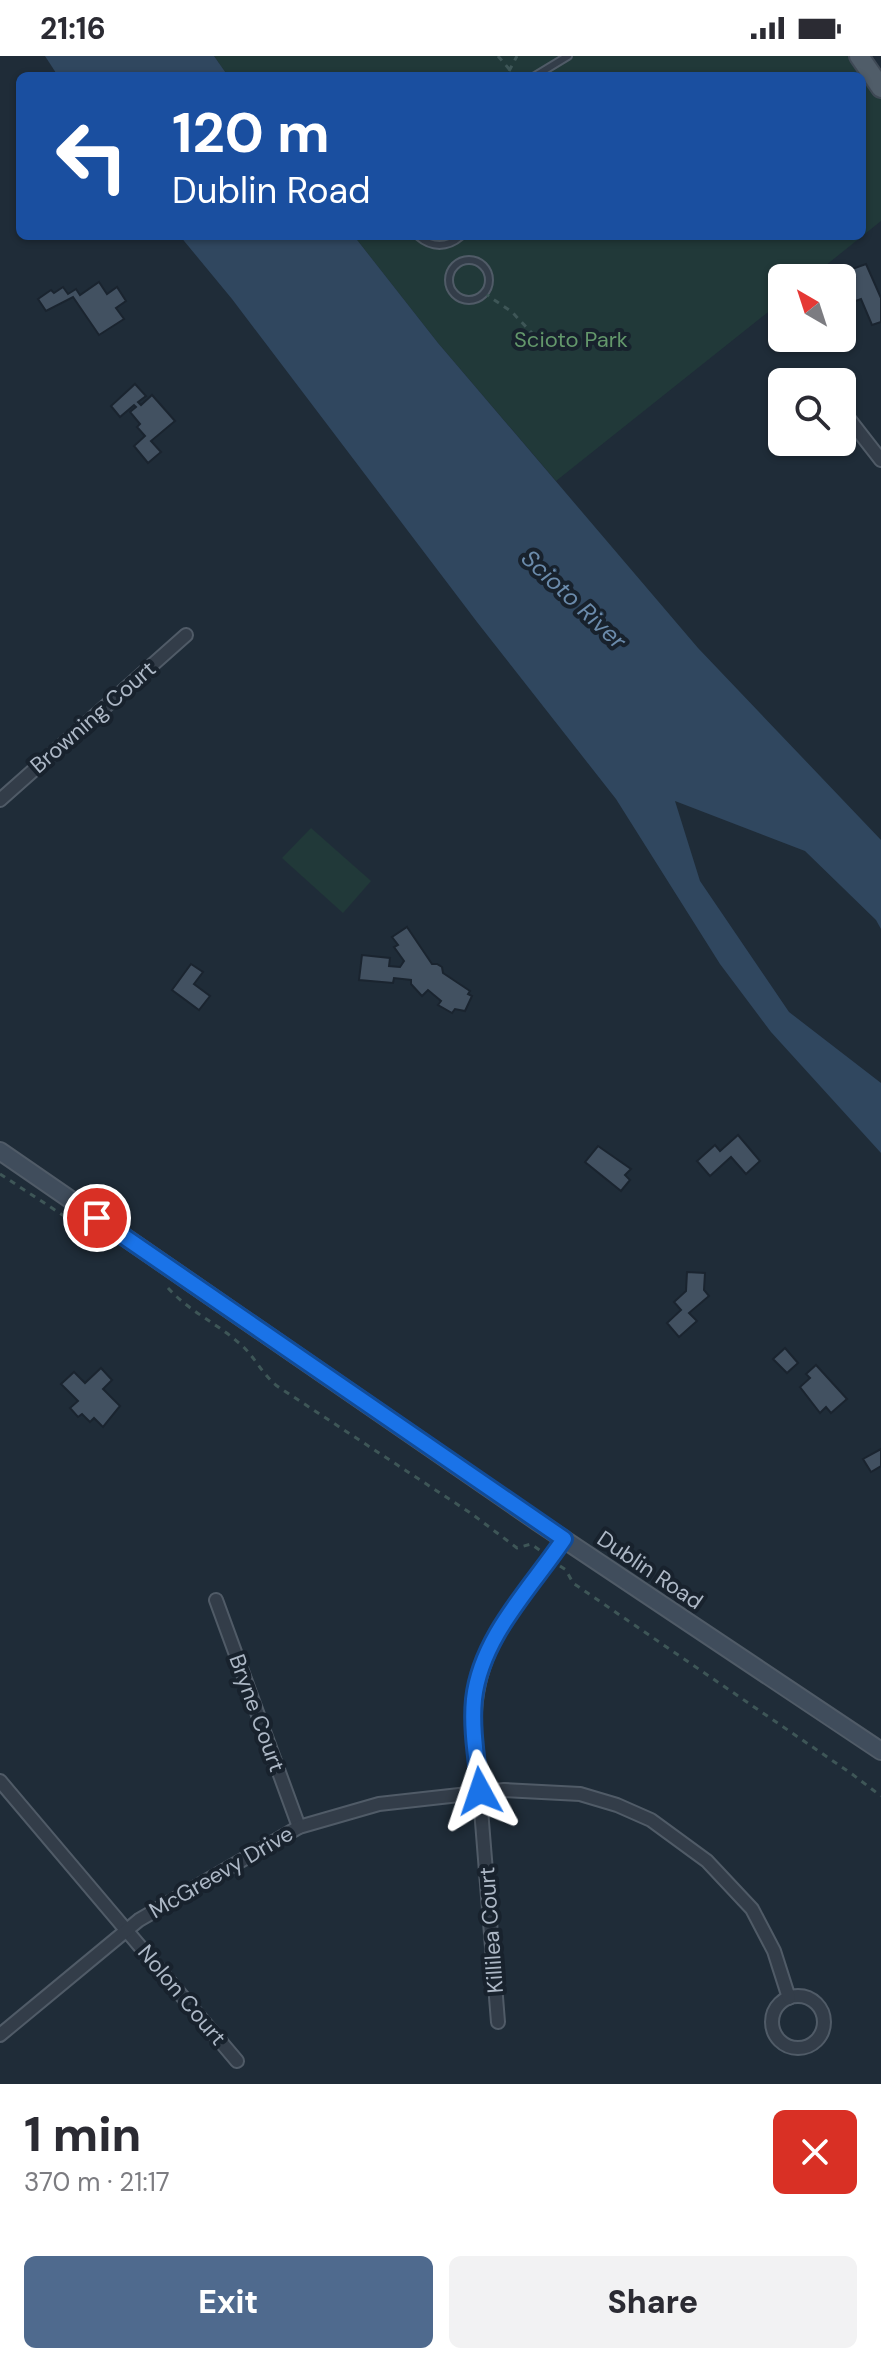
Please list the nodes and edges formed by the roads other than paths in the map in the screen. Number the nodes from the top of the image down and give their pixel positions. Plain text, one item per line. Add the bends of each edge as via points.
1 (568, 56) edge
2 (859, 56) edge
3 (542, 72) edge
4 (881, 88) edge
5 (425, 240) edge
6 (456, 240) edge
7 (451, 244) junction
8 (460, 262) junction
9 (856, 428) edge
10 (881, 460) edge
11 (186, 635) dead end
12 (0, 800) edge
13 (0, 1151) edge
14 (564, 1539) junction
15 (216, 1600) dead end
16 (881, 1751) edge
17 (0, 1781) edge
18 (480, 1791) junction
19 (299, 1827) junction
20 (126, 1929) junction
21 (789, 1998) junction
22 (498, 2022) dead end
23 (0, 2035) edge
24 (237, 2061) dead end

1 - 3 lane
2 - 4 main road
5 - 7 lane via 435,246
6 - 7 lane
7 - 8 lane
8 - 8 lane via 474,260 485,268 489,280 484,293 473,300 451,289 449,276
9 - 10 street
11 - 12 street, Browning Court
13 - 14 main road, Dublin Road
14 - 16 main road, Dublin Road
14 - 18 street, Killilea Court via 505,1622 480,1672 474,1717
15 - 19 street, Bryne Court
17 - 20 street, Nolon Court
18 - 19 street, McGreevy Drive via 379,1804
18 - 21 street, McGreevy Drive via 580,1794 651,1820 707,1861 752,1909 774,1951
18 - 22 street, Killilea Court
19 - 20 street, McGreevy Drive
20 - 23 street, McGreevy Drive
20 - 24 street, Nolon Court
21 - 21 street via 776,2009 775,2034 788,2046 805,2047 823,2030 823,2014 813,2000

